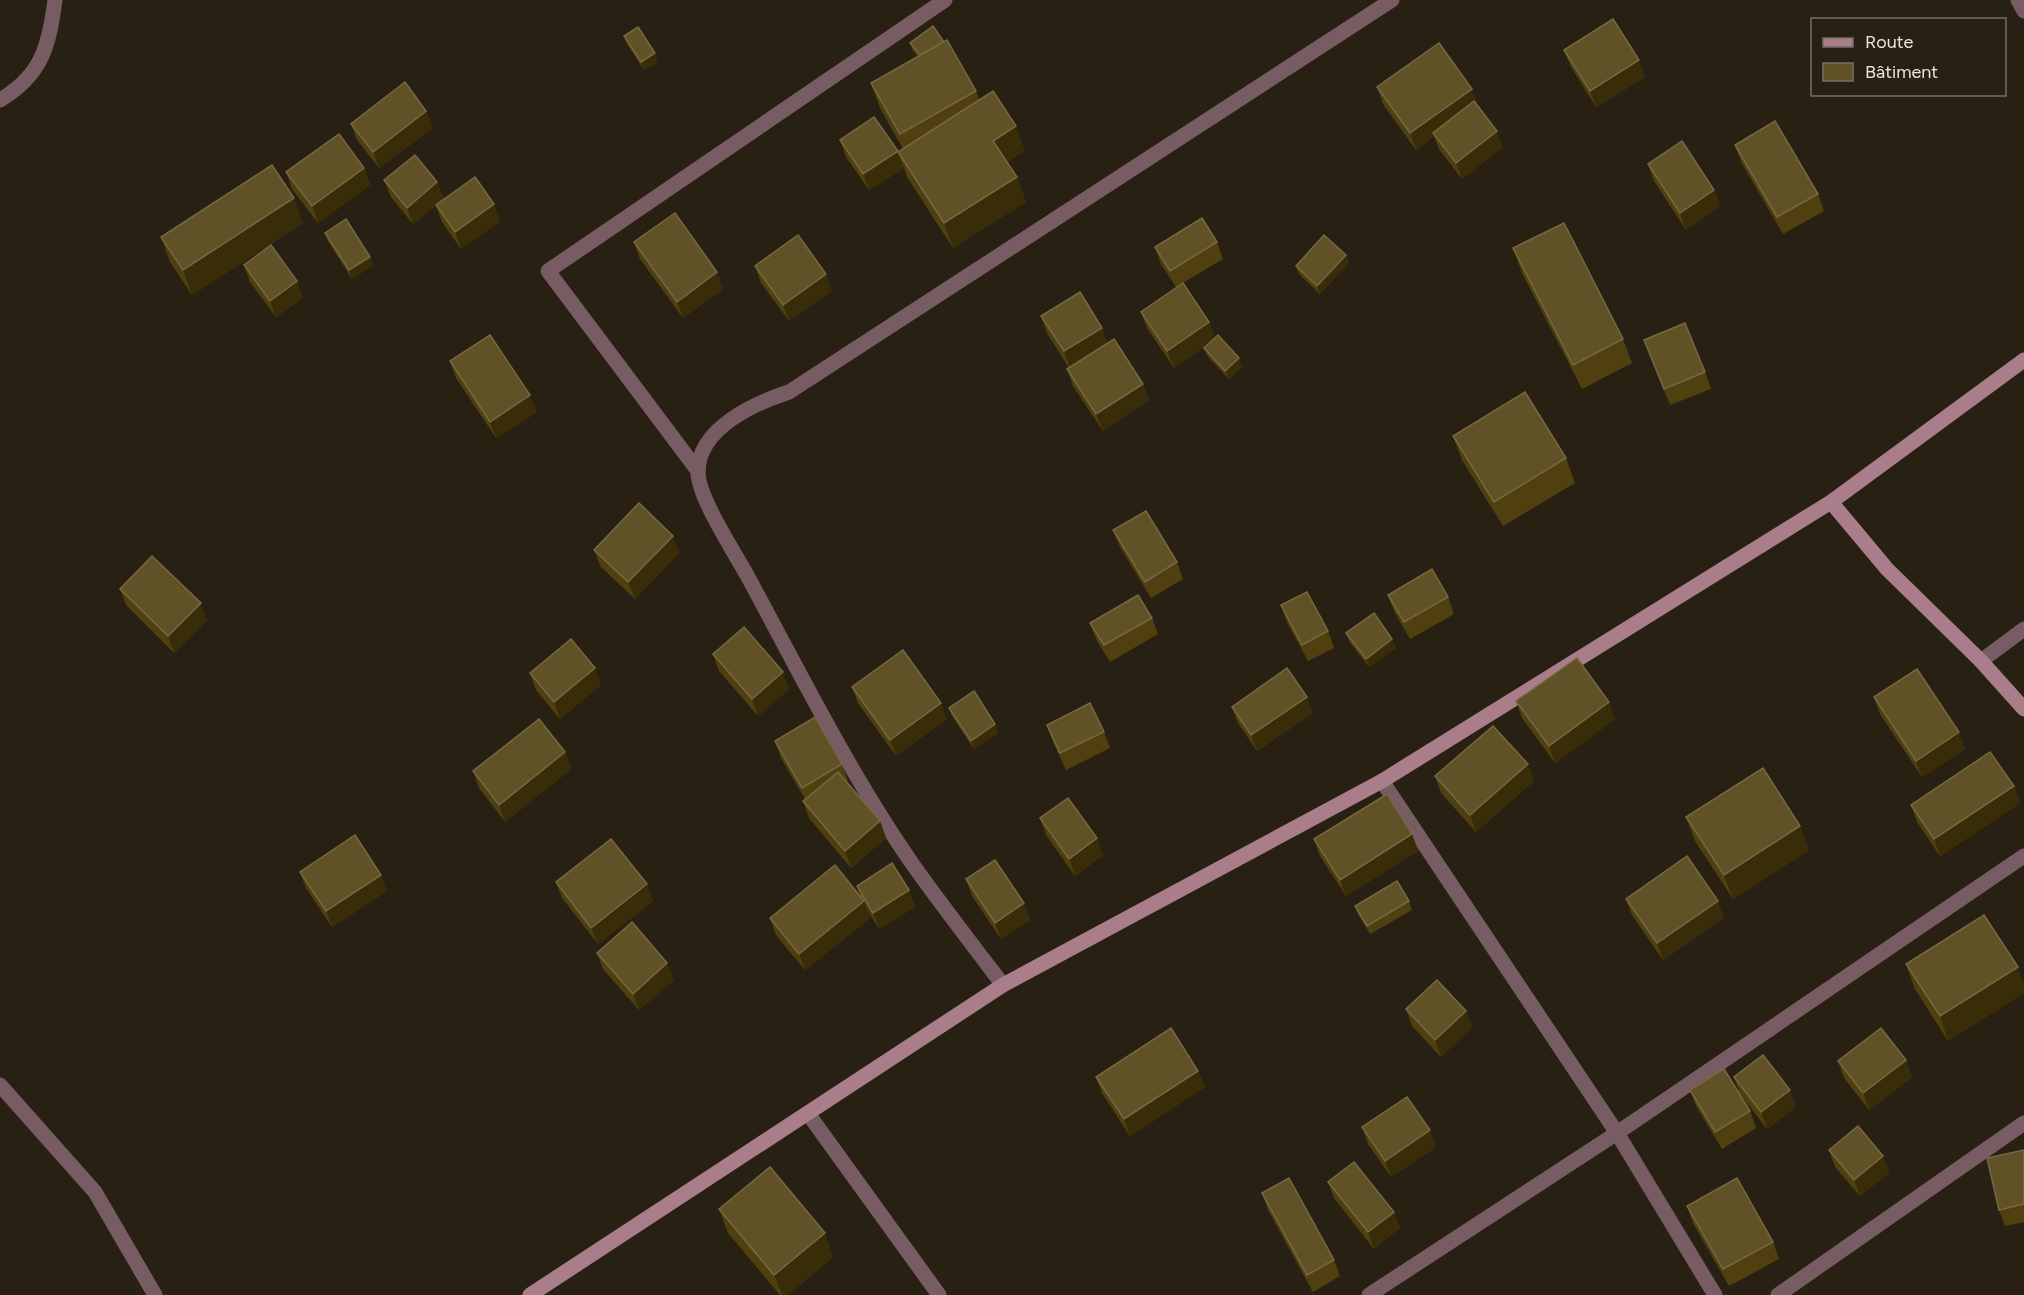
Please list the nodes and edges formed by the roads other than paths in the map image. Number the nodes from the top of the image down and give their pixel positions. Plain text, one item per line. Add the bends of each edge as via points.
1 (56, 0) edge
2 (945, 0) edge
3 (1392, 0) edge
4 (2018, 0) edge
5 (2024, 11) edge
6 (0, 100) edge
7 (2024, 360) edge
8 (698, 471) junction
9 (1831, 502) junction
10 (2024, 629) edge
11 (1981, 661) junction
12 (2024, 709) edge
13 (1382, 782) junction
14 (2024, 856) edge
15 (1003, 985) junction
16 (0, 1085) edge
17 (809, 1115) junction
18 (2024, 1123) edge
19 (1617, 1132) junction
20 (155, 1295) edge
21 (530, 1295) edge
22 (939, 1295) edge
23 (1369, 1295) edge
24 (1715, 1295) edge
25 (1778, 1295) edge

1 - 6 street via 50,40 36,68 19,89
2 - 8 street via 548,270
3 - 8 street via 789,392 760,402 732,420 706,443
4 - 5 street
7 - 9 street
8 - 15 street via 705,498 846,755 915,867
9 - 11 street via 1887,569
9 - 13 street
10 - 11 street
11 - 12 street
13 - 15 street
13 - 19 street
14 - 19 street
15 - 17 street
16 - 20 street via 95,1192
17 - 21 street
17 - 22 street
18 - 25 street
19 - 23 street
19 - 24 street

